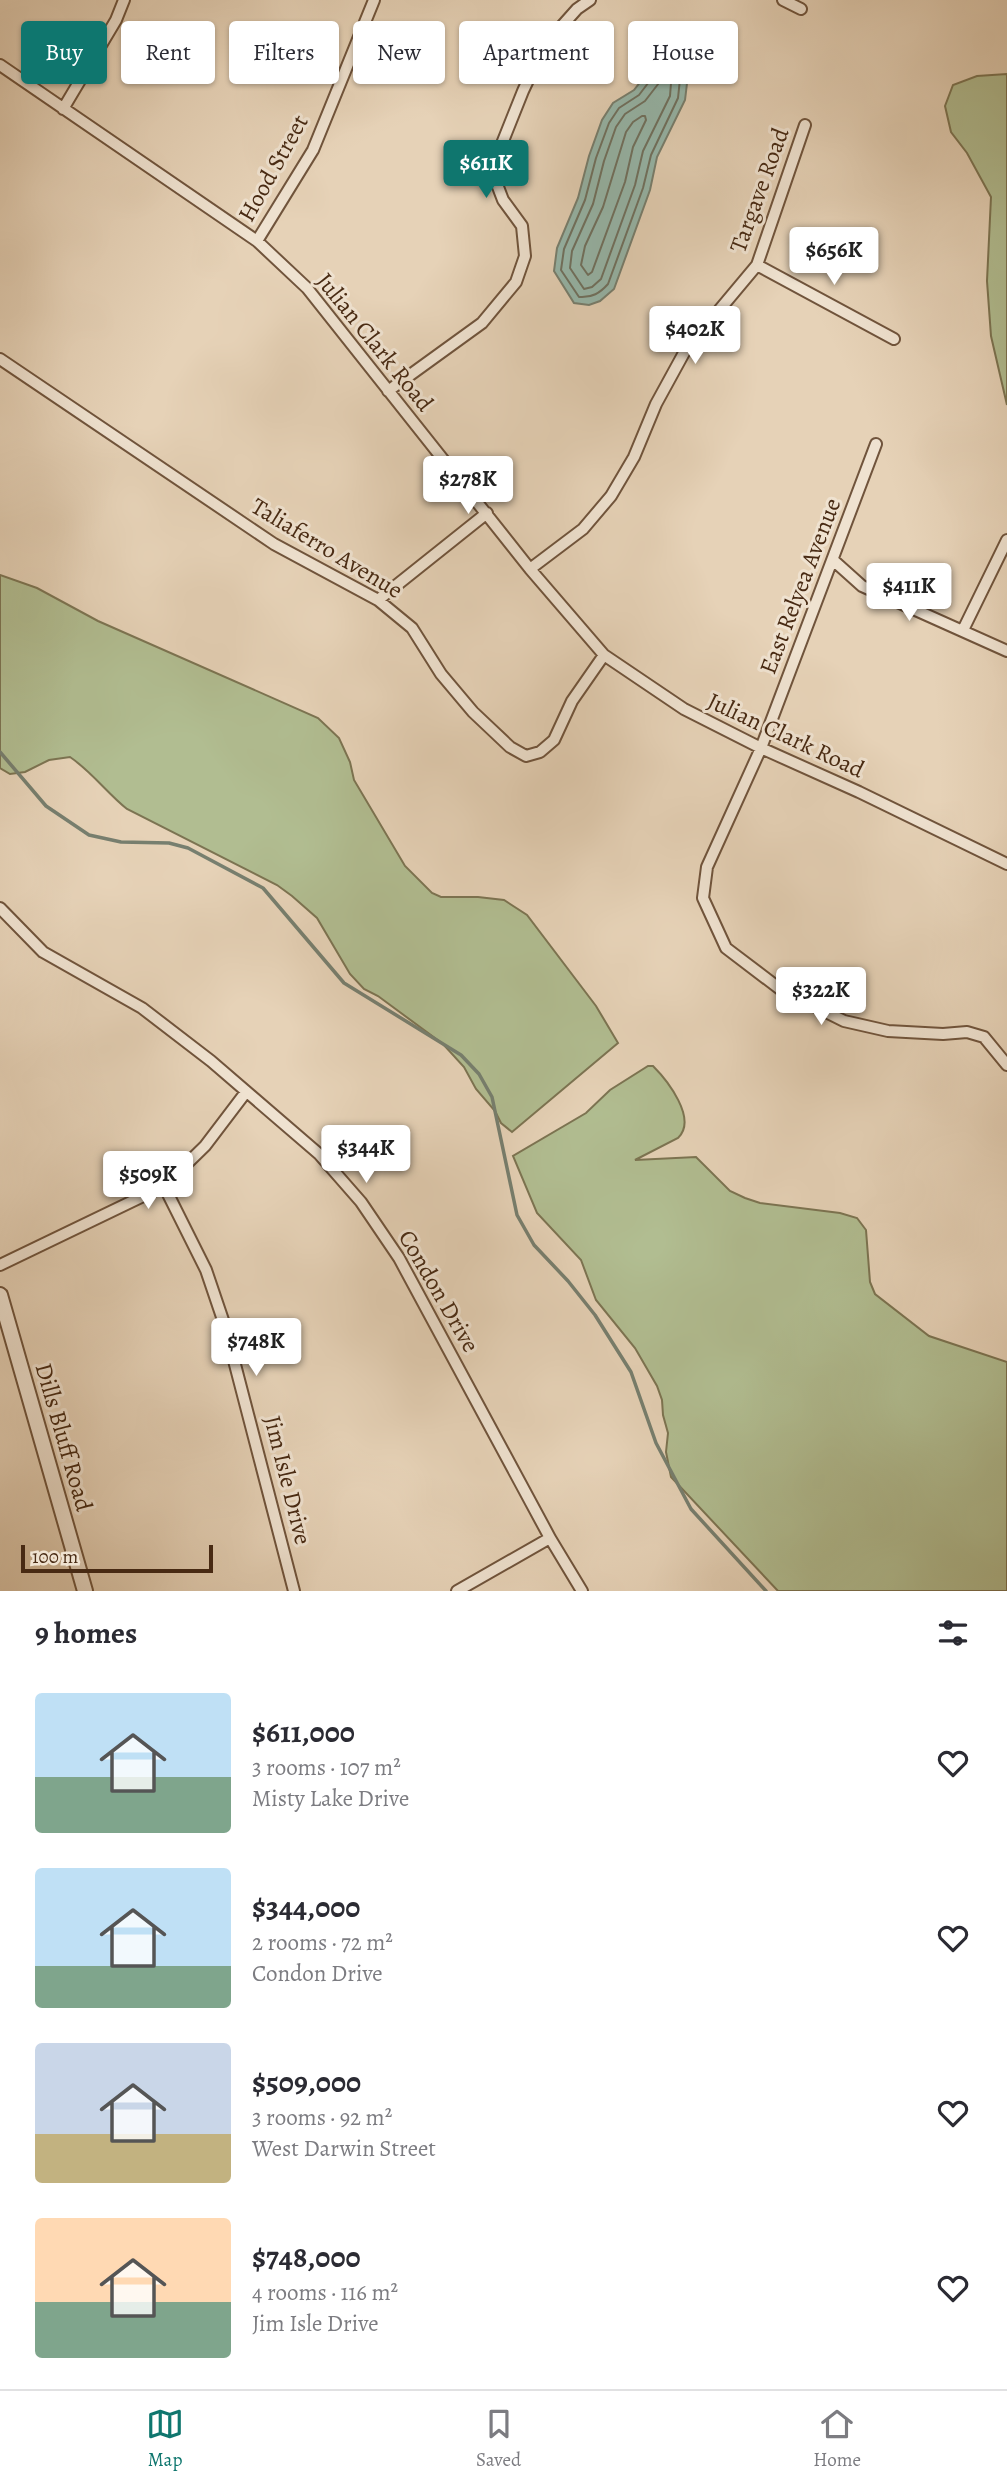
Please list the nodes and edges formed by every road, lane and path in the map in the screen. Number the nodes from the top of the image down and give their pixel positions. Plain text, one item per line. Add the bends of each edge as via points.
1 (124, 0) edge
2 (374, 0) edge
3 (590, 0) edge
4 (783, 0) edge
5 (801, 9) dead end
6 (2, 70) edge
7 (63, 109) junction
8 (805, 125) dead end
9 (257, 241) junction
10 (757, 265) junction
11 (894, 339) dead end
12 (0, 359) edge
13 (387, 391) junction
14 (876, 444) dead end
15 (487, 513) junction
16 (1007, 540) edge
17 (833, 560) junction
18 (530, 569) junction
19 (378, 600) junction
20 (963, 630) junction
21 (1007, 651) edge
22 (604, 655) junction
23 (761, 748) junction
24 (1007, 864) edge
25 (0, 908) edge
26 (1007, 1065) edge
27 (246, 1092) junction
28 (164, 1186) junction
29 (0, 1265) edge
30 (0, 1295) edge
31 (550, 1538) junction
32 (85, 1591) edge
33 (294, 1591) edge
34 (457, 1591) edge
35 (582, 1591) edge

1 - 7 street
2 - 9 street, Hood Street via 313,150
3 - 13 street via 544,46 501,146 495,180 522,226 525,256 516,282 482,323
4 - 5 street
6 - 7 street, Julian Clark Road
7 - 9 street, Julian Clark Road
8 - 10 street, Targave Road
9 - 13 street, Julian Clark Road via 307,288
10 - 11 street
10 - 18 street, Targave Road via 685,351 611,496 583,529
12 - 19 street, Taliaferro Avenue via 274,544
13 - 15 street, Julian Clark Road
14 - 17 street, East Relyea Avenue
15 - 18 street, Julian Clark Road
15 - 19 street
16 - 20 street
17 - 20 street via 862,586
17 - 23 street, East Relyea Avenue
18 - 22 street, Julian Clark Road
19 - 22 street, Taliaferro Avenue via 412,628 441,674 473,712 526,756 554,740 572,701
20 - 21 street
22 - 23 street, Julian Clark Road via 684,709
23 - 24 street, Julian Clark Road
23 - 26 street, East Relyea Avenue via 707,867 703,898 726,948 780,989 844,1021 888,1031 967,1032 985,1037
25 - 27 street, Condon Drive via 43,952 142,1008
27 - 28 street via 205,1146
27 - 31 street, Condon Drive via 319,1154 361,1202 399,1258
28 - 29 street
28 - 33 street, Jim Isle Drive via 206,1270 225,1326
30 - 32 street, Dills Bluff Road
31 - 34 street
31 - 35 street, Condon Drive

